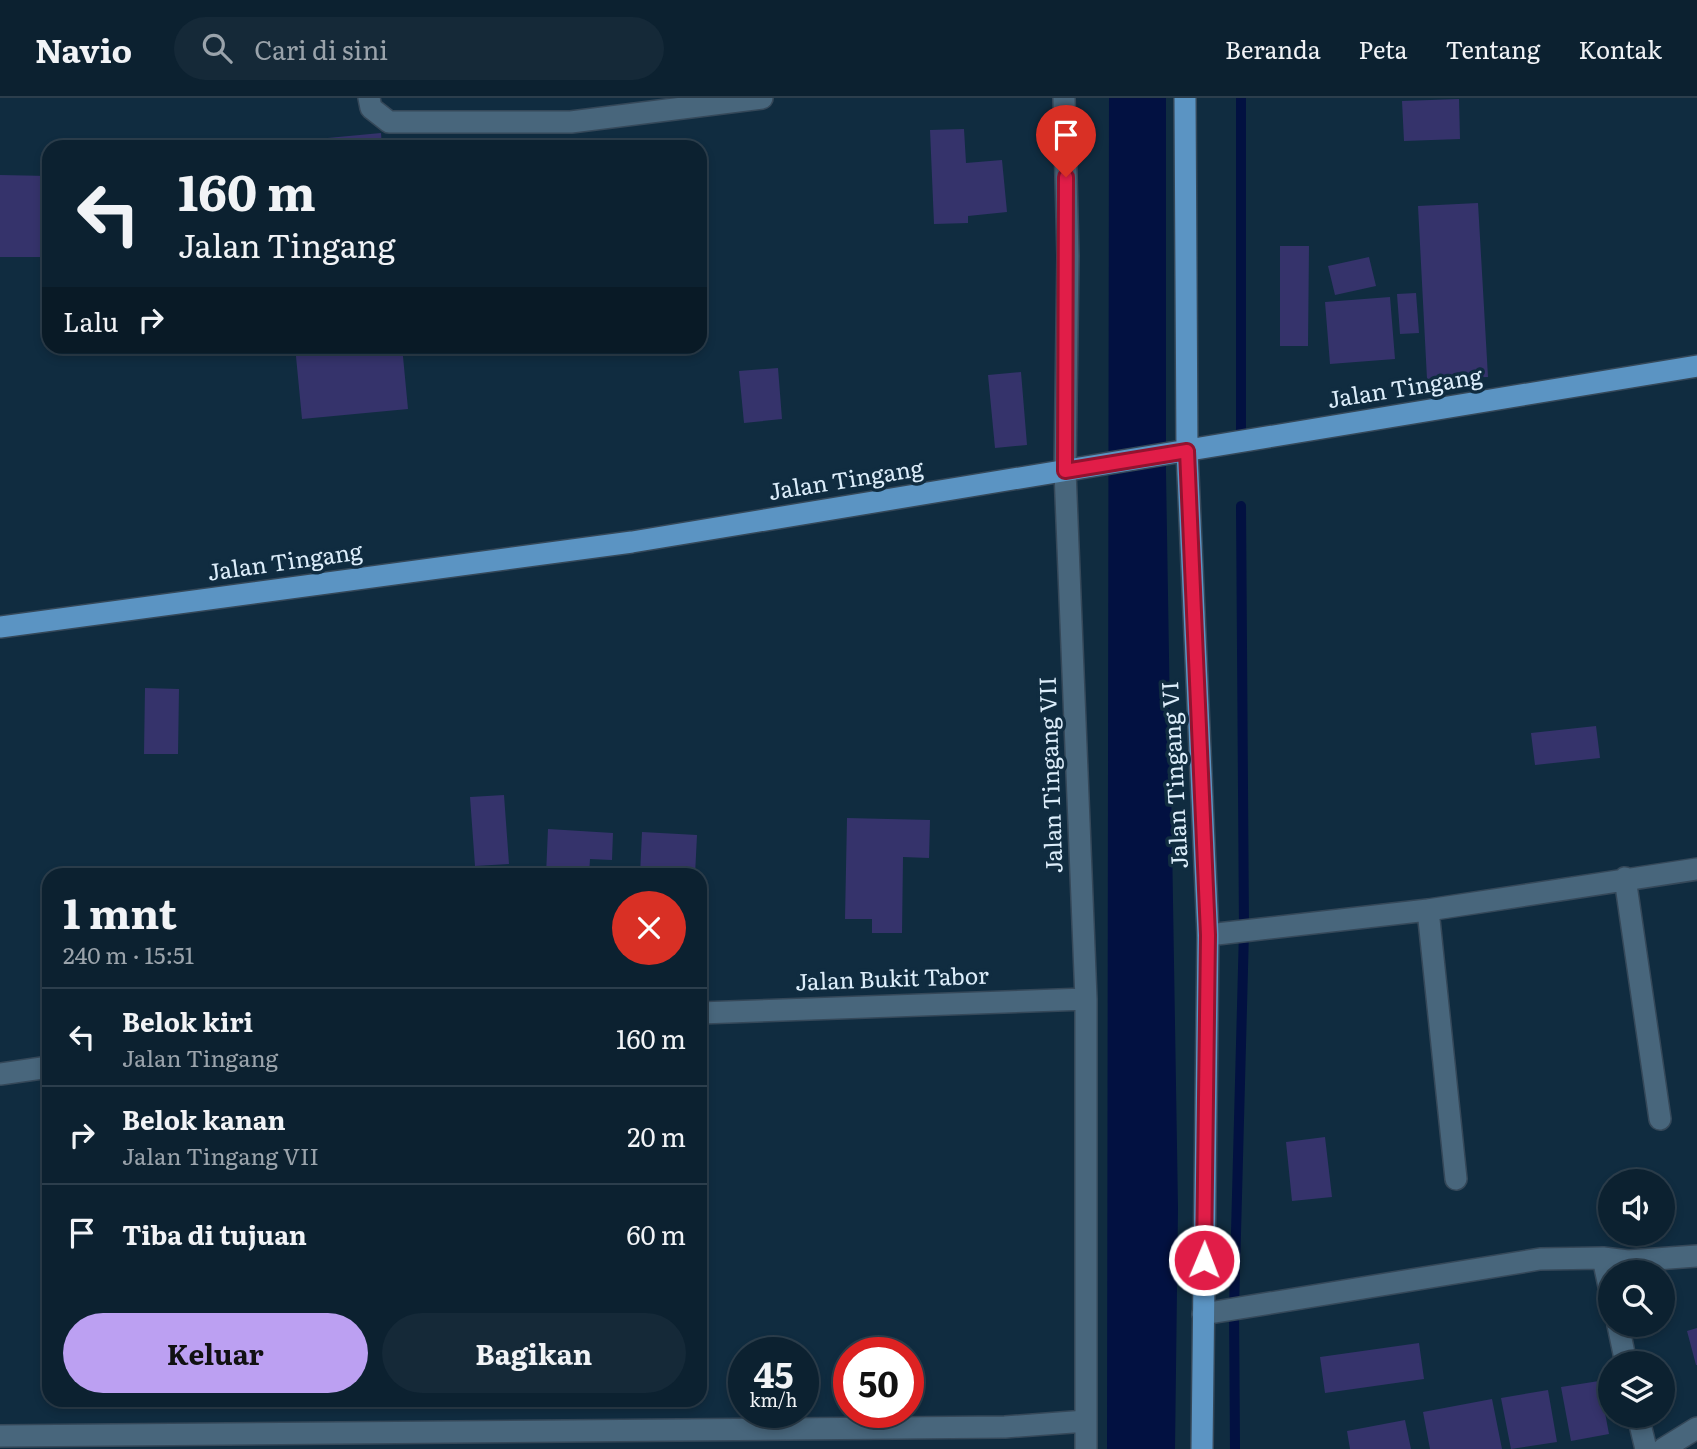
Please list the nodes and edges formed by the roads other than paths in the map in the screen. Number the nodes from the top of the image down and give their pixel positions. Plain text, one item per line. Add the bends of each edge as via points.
1 (369, 98) edge
2 (762, 98) edge
3 (1065, 98) edge
4 (1185, 98) edge
5 (734, 99) edge
6 (1697, 366) edge
7 (1176, 452) junction
8 (1065, 471) junction
9 (0, 627) edge
10 (1697, 869) edge
11 (1625, 878) junction
12 (1428, 909) junction
13 (1208, 935) junction
14 (1086, 999) junction
15 (707, 1013) edge
16 (42, 1068) edge
17 (0, 1074) edge
18 (1660, 1119) dead end
19 (1456, 1179) dead end
20 (1697, 1256) edge
21 (1602, 1258) joint
22 (1203, 1314) junction
23 (1086, 1422) junction
24 (1641, 1428) edge
25 (1697, 1428) edge
26 (0, 1432) edge
27 (1086, 1449) edge
28 (1202, 1449) edge
29 (1646, 1449) edge
30 (1663, 1449) edge

1 - 5 street via 371,108 389,122 482,123 571,122
2 - 5 street
3 - 8 street, Jalan Tingang VII
4 - 7 main road, Jalan Tingang VI
6 - 7 main road, Jalan Tingang
7 - 8 main road, Jalan Tingang
7 - 13 main road, Jalan Tingang VI
8 - 9 main road, Jalan Tingang via 632,542
8 - 14 street, Jalan Tingang VII
10 - 11 street
11 - 12 street
11 - 18 street
12 - 13 street
12 - 19 street
13 - 22 main road, Jalan Tingang VI
14 - 15 street, Jalan Bukit Tabor
14 - 23 street, Jalan Tingang VII
16 - 17 street
20 - 21 street via 1628,1261
21 - 22 street via 1540,1259
22 - 28 main road, Jalan Tingang VI
23 - 26 street via 1005,1427
23 - 27 street, Jalan Tingang VII
24 - 29 street
25 - 30 street

